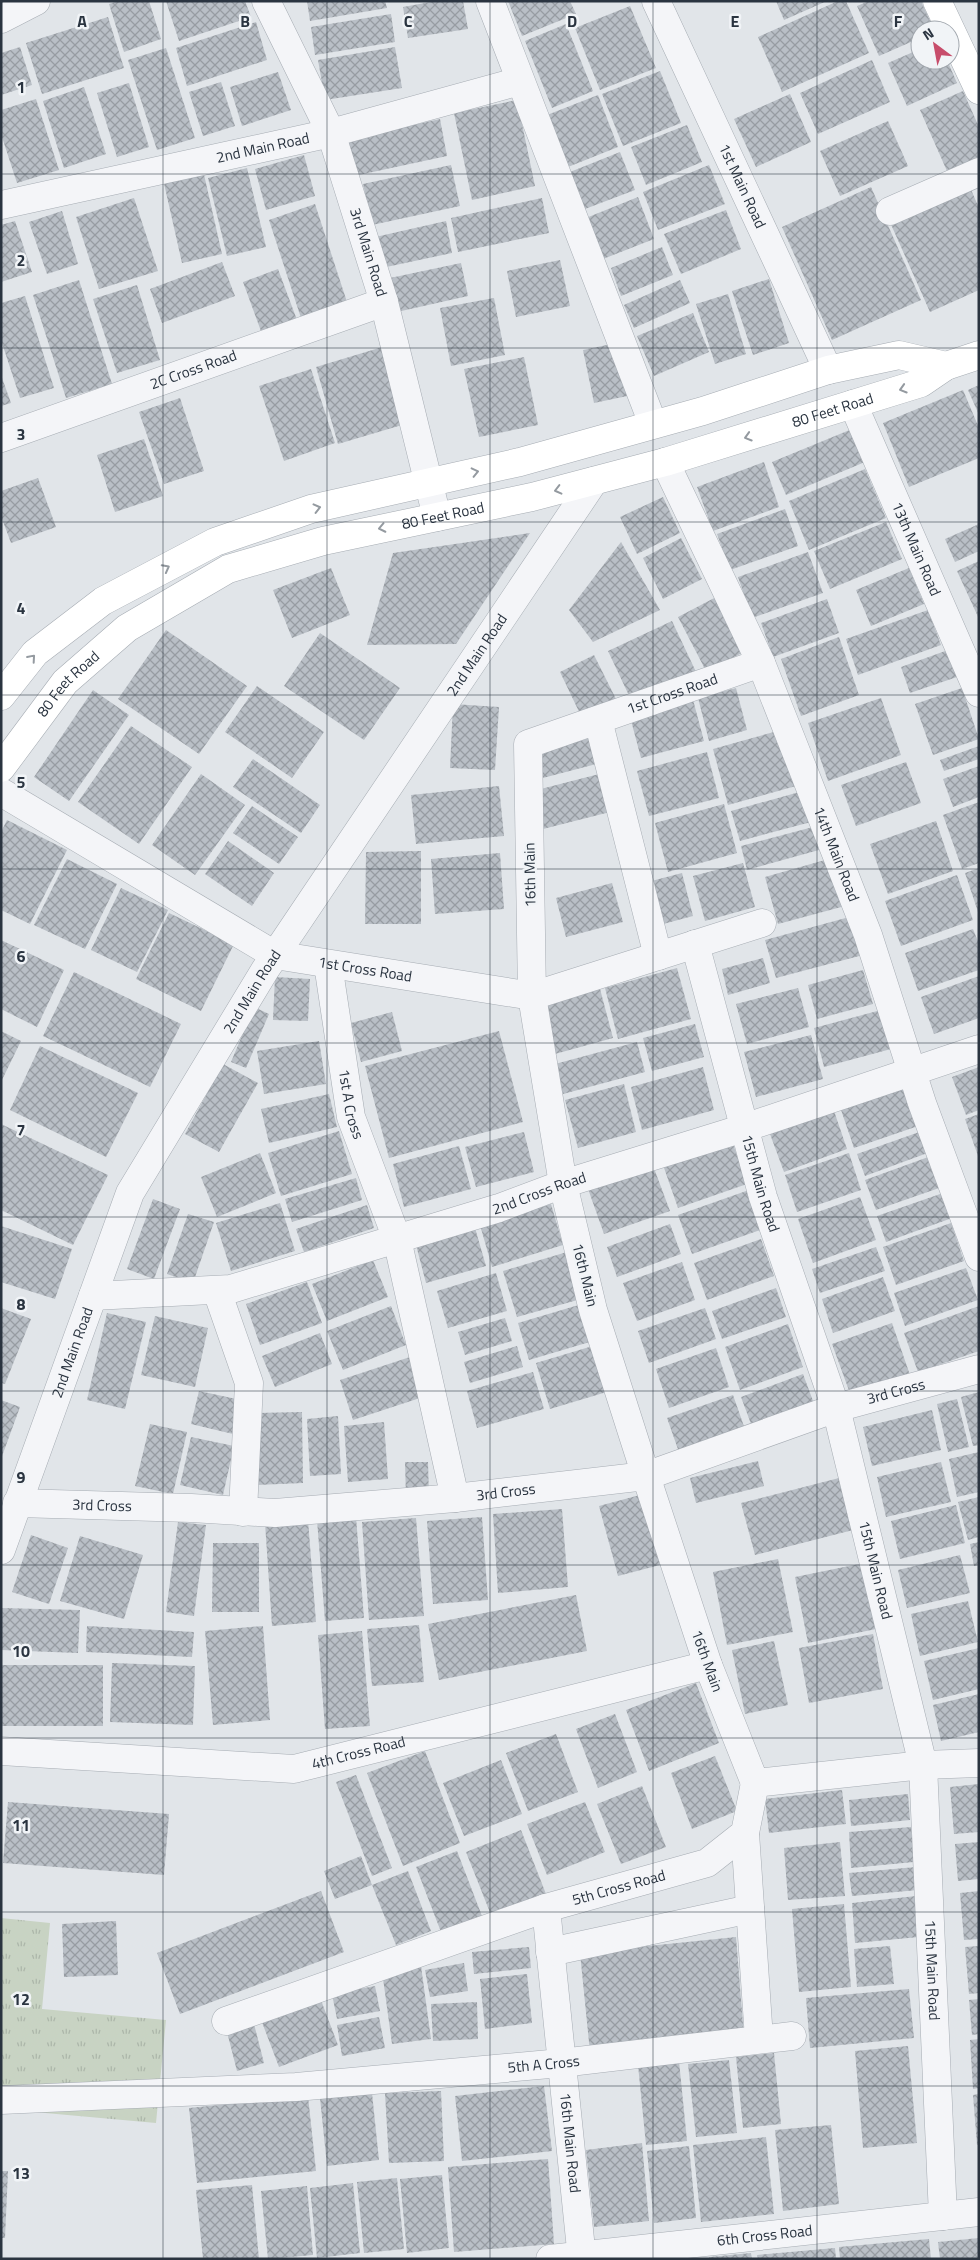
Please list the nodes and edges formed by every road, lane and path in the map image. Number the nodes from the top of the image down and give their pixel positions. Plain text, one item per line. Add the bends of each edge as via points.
1 (36, 1) edge
2 (266, 1) edge
3 (490, 1) edge
4 (656, 1) edge
5 (937, 1) edge
6 (1, 20) edge
7 (520, 81) junction
8 (979, 90) edge
9 (331, 133) junction
10 (979, 172) edge
11 (1, 204) edge
12 (890, 211) dead end
13 (384, 302) junction
14 (979, 355) edge
15 (946, 366) junction
16 (828, 370) junction
17 (853, 404) junction
18 (653, 424) junction
19 (1, 438) edge
20 (665, 462) junction
21 (594, 481) junction
22 (430, 483) junction
23 (436, 517) junction
24 (103, 601) junction
25 (127, 628) junction
26 (761, 663) junction
27 (979, 693) edge
28 (1, 696) edge
29 (598, 720) junction
30 (528, 744) joint
31 (1, 768) edge
32 (1, 792) edge
33 (762, 923) dead end
34 (695, 944) junction
35 (276, 956) junction
36 (658, 956) junction
37 (328, 964) junction
38 (532, 996) junction
39 (979, 1049) edge
40 (912, 1072) junction
41 (744, 1128) junction
42 (562, 1184) junction
43 (397, 1239) junction
44 (979, 1257) edge
45 (217, 1291) junction
46 (93, 1296) junction
47 (979, 1369) edge
48 (836, 1408) junction
49 (646, 1476) junction
50 (455, 1498) junction
51 (17, 1503) junction
52 (243, 1512) junction
53 (1, 1550) edge
54 (708, 1666) junction
55 (1, 1751) edge
56 (979, 1763) edge
57 (923, 1765) junction
58 (755, 1782) junction
59 (744, 1833) junction
60 (546, 1908) junction
61 (750, 1909) junction
62 (550, 1952) junction
63 (226, 2022) dead end
64 (792, 2036) dead end
65 (758, 2039) junction
66 (561, 2062) junction
67 (1, 2100) edge
68 (979, 2212) edge
69 (942, 2216) junction
70 (582, 2257) edge
71 (550, 2259) edge

1 - 6 street
2 - 9 street, 3rd Main Road
3 - 7 street
4 - 16 street, 1st Main Road
5 - 8 main road
7 - 9 street, 2nd Main Road
7 - 18 street
9 - 11 street, 2nd Main Road
9 - 13 street, 3rd Main Road
10 - 12 street
13 - 19 street, 2C Cross Road
13 - 22 street, 3rd Main Road
14 - 15 main road, 80 Feet Road
15 - 16 main road via 899,355
15 -> 17 main road, 80 Feet Road via 921,383
16 - 18 main road via 703,412
17 -> 20 main road, 80 Feet Road
17 - 27 street, 13th Main Road
22 -> 18 main road via 520,462
20 - 21 main road, 80 Feet Road
20 - 26 street, 14th Main Road
21 -> 23 main road, 80 Feet Road
21 - 35 street, 2nd Main Road
22 - 23 street, 3rd Main Road
24 -> 22 main road via 215,542 311,509
23 -> 25 main road, 80 Feet Road via 323,540 228,569
24 - 25 main road
28 -> 24 main road via 35,653
25 - 31 main road, 80 Feet Road via 65,682
26 - 29 street, 1st Cross Road
26 - 40 street, 14th Main Road via 868,935
29 - 30 street, 1st Cross Road
29 - 36 street
30 - 38 street, 16th Main
32 - 35 street, 1st Cross Road
33 - 34 street, 1st Cross Road
34 - 36 street, 1st Cross Road
34 - 41 street, 15th Main Road
35 - 37 street, 1st Cross Road
35 - 46 street, 2nd Main Road via 130,1193
36 - 38 street, 1st Cross Road
37 - 38 street, 1st Cross Road
37 - 43 street, 1st A Cross via 351,1117
38 - 42 street, 16th Main
39 - 40 street, 2nd Cross Road
40 - 41 street, 2nd Cross Road
40 - 44 street, 14th Main Road
41 - 42 street, 2nd Cross Road
41 - 48 street, 15th Main Road via 763,1196
42 - 43 street, 2nd Cross Road via 498,1208
42 - 49 street, 16th Main via 593,1310
43 - 45 street, 2nd Cross Road
43 - 50 street, 1st A Cross
45 - 46 street, 2nd Cross Road
45 - 52 street via 249,1383
46 - 51 street, 2nd Main Road
47 - 48 street, 3rd Cross
48 - 49 street, 3rd Cross
48 - 57 street, 15th Main Road
49 - 50 street, 3rd Cross
49 - 54 street, 16th Main
50 - 52 street, 3rd Cross via 275,1513
51 - 52 street, 3rd Cross
51 - 53 street, 2nd Main Road
54 - 55 street, 4th Cross Road via 294,1769
54 - 58 street, 16th Main
56 - 57 street
57 - 58 street
57 - 69 street, 15th Main Road
58 - 59 street
59 - 60 street, 5th Cross Road via 707,1862
59 - 61 street
60 - 62 street, 16th Main Road
60 - 63 street, 5th Cross Road
61 - 62 street
61 - 65 street
62 - 66 street, 16th Main Road
64 - 65 street, 5th A Cross
65 - 66 street, 5th A Cross
66 - 67 street, 5th A Cross via 296,2087
66 - 70 street, 16th Main Road
68 - 69 street, 6th Cross Road
69 - 70 street, 6th Cross Road
70 - 71 street, 6th Cross Road

